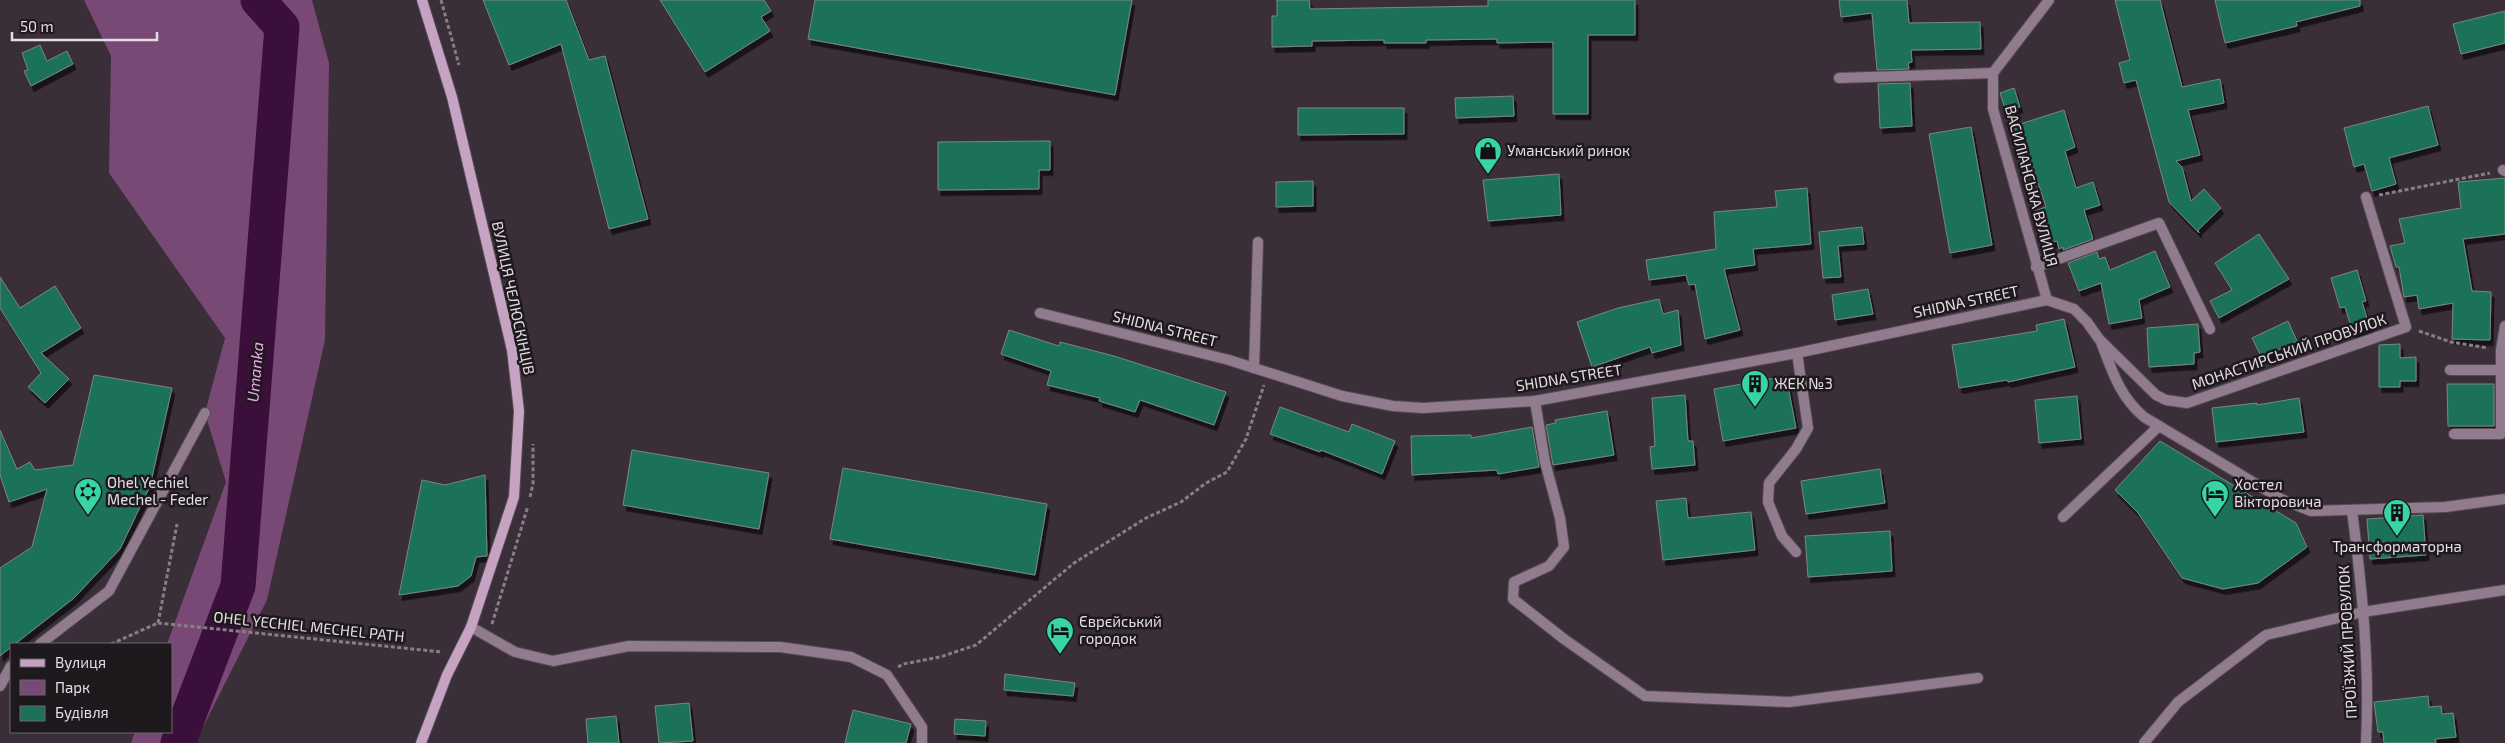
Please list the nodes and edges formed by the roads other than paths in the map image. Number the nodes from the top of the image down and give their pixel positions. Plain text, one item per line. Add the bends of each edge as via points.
1 (422, 0) edge
2 (2049, 0) edge
3 (1993, 72) junction
4 (1839, 78) dead end
5 (2366, 197) road end
6 (1258, 242) dead end
7 (2036, 267) junction
8 (2047, 300) junction
9 (1040, 313) dead end
10 (2505, 326) edge
11 (2210, 329) dead end
12 (2099, 339) junction
13 (1797, 353) junction
14 (1254, 368) junction
15 (2450, 370) dead end
16 (2501, 370) junction
17 (1535, 401) junction
18 (205, 413) dead end
19 (2159, 426) junction
20 (2454, 434) dead end
21 (2505, 499) edge
22 (2352, 511) junction
23 (2064, 517) dead end
24 (1796, 552) dead end
25 (2505, 590) edge
26 (2363, 612) junction
27 (471, 627) junction
28 (41, 643) edge
29 (10, 668) edge
30 (1978, 678) dead end
31 (0, 686) edge
32 (421, 743) edge
33 (922, 743) edge
34 (2144, 743) edge
35 (2366, 743) edge

1 - 27 main road, ВУЛИЦЯ ЧЕЛЮСКІНЦІВ via 452,97 512,350 519,411 514,497
2 - 3 street
3 - 4 street
3 - 7 street, ВАСИЛІАНСЬКА ВУЛИЦЯ via 1994,109
5 - 12 street, МОНАСТИРСЬКИЙ ПРОВУЛОК via 2406,327 2187,402 2176,403 2156,395
6 - 14 street
7 - 8 street, ВАСИЛІАНСЬКА ВУЛИЦЯ
7 - 11 street via 2159,223
8 - 12 street via 2074,309
8 - 13 street, SHIDNA STREET
9 - 14 street, SHIDNA STREET
10 - 16 street
12 - 19 street via 2126,400
13 - 17 street, SHIDNA STREET
13 - 24 street via 1808,428 1796,450 1769,484 1768,502 1782,536
14 - 17 street, SHIDNA STREET via 1342,396 1393,406 1423,408
15 - 16 street
16 - 20 street via 2502,434
17 - 30 street via 1564,547 1549,566 1514,582 1513,599 1645,696 1789,702
18 - 28 street via 110,591
19 - 22 street via 2283,500 2311,511
19 - 23 street
21 - 22 street via 2445,507
22 - 26 street, ПРОЇЗЖИЙ ПРОВУЛОК
25 - 26 street
26 - 34 street via 2266,635 2178,702
26 - 35 street, ПРОЇЗЖИЙ ПРОВУЛОК via 2368,702
27 - 32 main road, ВУЛИЦЯ ЧЕЛЮСКІНЦІВ via 447,675
27 - 33 street via 515,652 552,661 629,646 780,647 851,657 887,675 922,727
29 - 31 street

